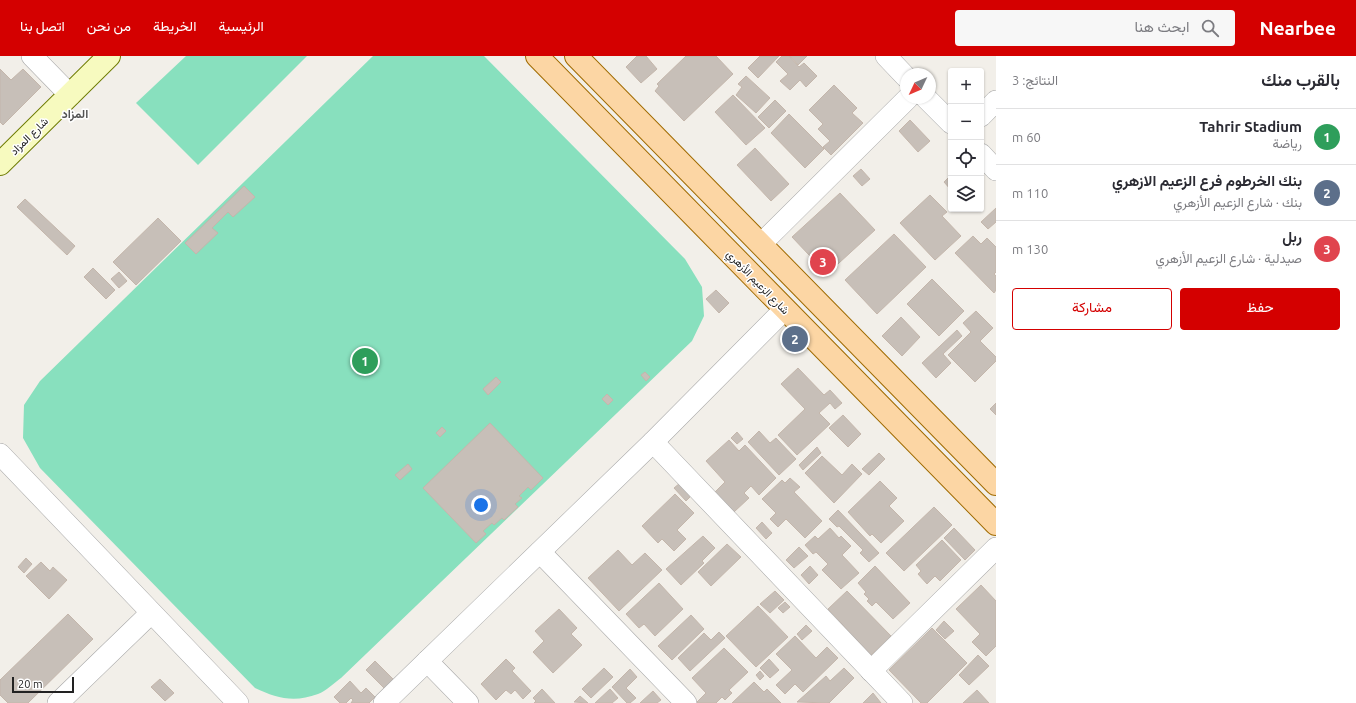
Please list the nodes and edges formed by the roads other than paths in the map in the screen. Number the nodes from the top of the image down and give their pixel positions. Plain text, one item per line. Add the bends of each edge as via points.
1 (32, 56) edge
2 (109, 56) edge
3 (537, 56) edge
4 (576, 56) edge
5 (886, 56) edge
6 (900, 71) edge
7 (70, 95) junction
8 (996, 101) edge
9 (902, 104) edge
10 (932, 104) edge
11 (984, 113) edge
12 (948, 120) edge
13 (984, 157) edge
14 (0, 164) edge
15 (996, 170) edge
16 (761, 244) junction
17 (785, 309) junction
18 (653, 442) junction
19 (0, 454) edge
20 (996, 484) edge
21 (996, 524) edge
22 (996, 548) edge
23 (540, 552) junction
24 (151, 613) junction
25 (427, 661) junction
26 (871, 671) junction
27 (58, 703) edge
28 (238, 703) edge
29 (384, 703) edge
30 (468, 703) edge
31 (686, 703) edge
32 (902, 703) edge

1 - 7 street
2 - 7 street, شارع المزاد
3 - 17 main road, شارع الزعيم الأزهري
4 - 16 main road
5 - 6 street
7 - 14 street, شارع المزاد
8 - 11 street
9 - 16 street
10 - 12 street
13 - 15 street
16 - 20 main road
17 - 18 street
17 - 21 main road, شارع الزعيم الأزهري
18 - 23 street
18 - 26 street
19 - 24 street
22 - 26 street
23 - 25 street
23 - 31 street
24 - 27 street
24 - 28 street
25 - 29 street
25 - 30 street
26 - 32 street

